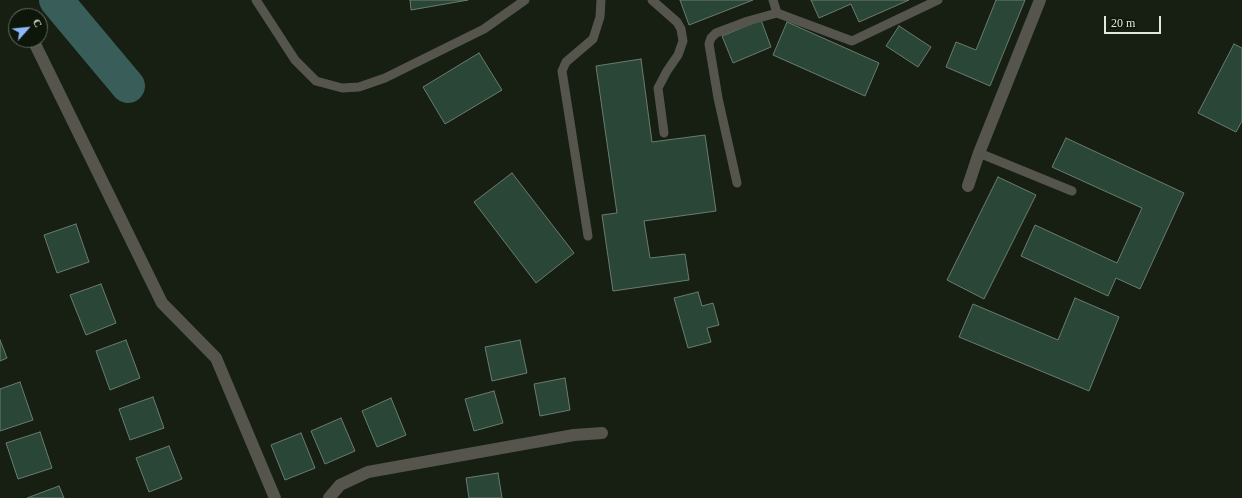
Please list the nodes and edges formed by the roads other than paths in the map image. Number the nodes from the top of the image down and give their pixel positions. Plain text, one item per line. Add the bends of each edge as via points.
1 (256, 0) edge
2 (525, 0) edge
3 (601, 0) edge
4 (652, 0) edge
5 (773, 0) edge
6 (938, 0) edge
7 (1040, 0) edge
8 (777, 13) junction
9 (37, 48) edge
10 (664, 133) dead end
11 (979, 153) junction
12 (737, 183) dead end
13 (968, 186) dead end
14 (1072, 190) dead end
15 (588, 236) dead end
16 (602, 433) dead end
17 (275, 498) edge
18 (329, 498) edge

1 - 2 lane via 295,60 316,81 342,88 359,87 385,78 484,29
3 - 15 lane via 600,17 593,39 566,62 562,71
4 - 10 lane via 677,22 683,41 678,56 658,88
5 - 8 lane
6 - 8 lane via 852,41
7 - 11 street
8 - 12 lane via 716,33 709,44
9 - 17 street via 162,303 216,358
11 - 13 street
11 - 14 lane
16 - 18 street via 574,435 368,472 340,486

